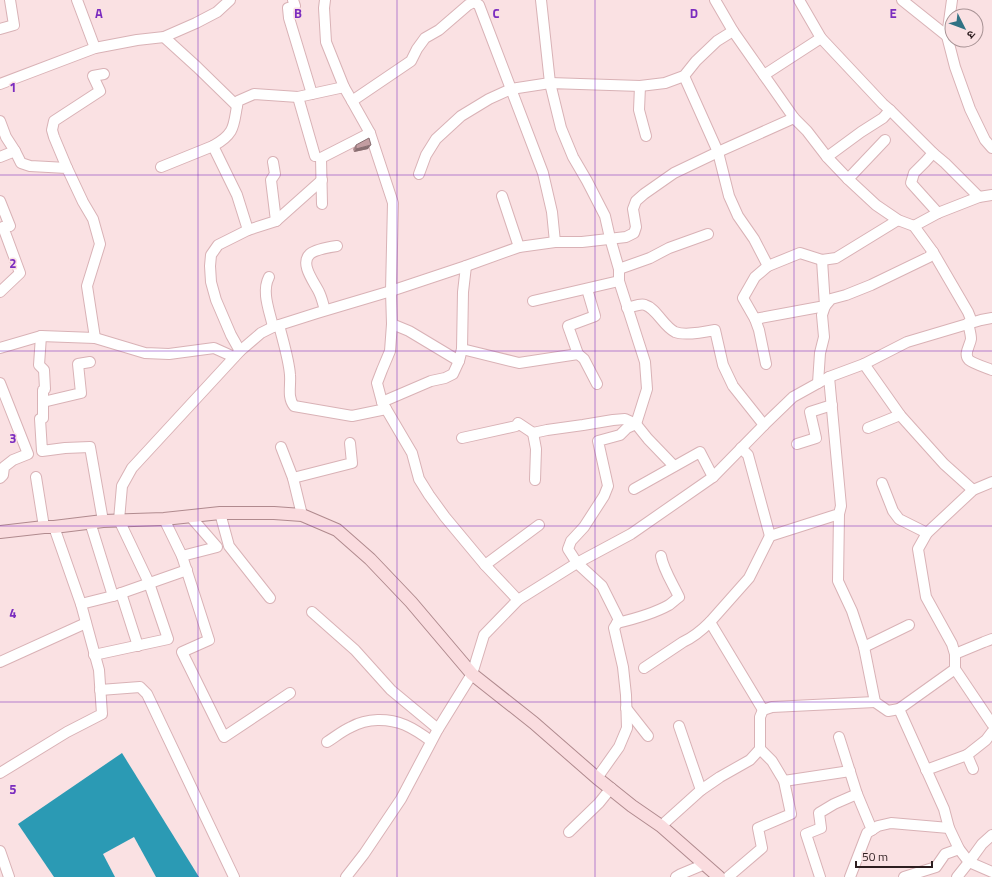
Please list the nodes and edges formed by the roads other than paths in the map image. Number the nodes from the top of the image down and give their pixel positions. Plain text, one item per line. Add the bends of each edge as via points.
1 (10, 0) edge
2 (77, 0) edge
3 (230, 0) edge
4 (293, 0) edge
5 (325, 0) edge
6 (541, 0) edge
7 (715, 0) edge
8 (799, 0) edge
9 (902, 0) edge
10 (218, 4) edge
11 (0, 29) edge
12 (733, 32) junction
13 (944, 34) edge
14 (164, 37) junction
15 (821, 38) junction
16 (95, 48) junction
17 (950, 48) edge
18 (104, 74) dead end
19 (764, 75) junction
20 (684, 76) junction
21 (550, 83) junction
22 (0, 84) edge
23 (640, 86) junction
24 (344, 87) junction
25 (511, 89) junction
26 (312, 94) junction
27 (298, 97) junction
28 (352, 101) junction
29 (237, 106) junction
30 (890, 110) junction
31 (794, 118) junction
32 (0, 121) edge
33 (370, 133) junction
34 (646, 136) dead end
35 (884, 140) dead end
36 (213, 146) junction
37 (992, 148) edge
38 (15, 151) junction
39 (718, 152) junction
40 (933, 153) junction
41 (315, 156) dead end
42 (0, 157) edge
43 (827, 157) junction
44 (273, 162) dead end
45 (161, 166) dead end
46 (67, 168) junction
47 (419, 174) dead end
48 (848, 179) junction
49 (322, 180) junction
50 (992, 195) edge
51 (502, 196) dead end
52 (978, 196) junction
53 (0, 201) edge
54 (322, 204) dead end
55 (938, 213) junction
56 (898, 220) junction
57 (276, 221) junction
58 (914, 226) junction
59 (248, 230) junction
60 (708, 234) dead end
61 (610, 238) junction
62 (555, 242) junction
63 (337, 246) dead end
64 (519, 247) junction
65 (934, 252) junction
66 (822, 260) junction
67 (466, 266) junction
68 (768, 266) junction
69 (619, 269) junction
70 (269, 277) dead end
71 (619, 281) junction
72 (587, 289) junction
73 (391, 291) junction
74 (0, 292) edge
75 (532, 302) dead end
76 (825, 306) junction
77 (627, 308) junction
78 (325, 310) junction
79 (992, 318) edge
80 (755, 319) junction
81 (970, 323) junction
82 (392, 324) junction
83 (276, 326) junction
84 (40, 336) junction
85 (95, 338) junction
86 (0, 348) edge
87 (462, 349) junction
88 (237, 354) junction
89 (578, 354) junction
90 (459, 361) junction
91 (90, 362) dead end
92 (766, 364) dead end
93 (864, 364) junction
94 (992, 370) edge
95 (829, 377) junction
96 (0, 383) edge
97 (818, 383) junction
98 (597, 384) dead end
99 (43, 402) junction
100 (832, 405) junction
101 (384, 406) junction
102 (900, 415) junction
103 (636, 424) junction
104 (764, 425) junction
105 (868, 428) dead end
106 (533, 433) junction
107 (462, 438) dead end
108 (350, 442) dead end
109 (797, 444) dead end
110 (281, 448) dead end
111 (741, 448) junction
112 (674, 466) junction
113 (36, 477) dead end
114 (713, 477) junction
115 (0, 478) edge
116 (294, 478) junction
117 (535, 480) dead end
118 (992, 482) edge
119 (882, 483) dead end
120 (634, 489) dead end
121 (973, 490) junction
122 (220, 513) junction
123 (839, 514) junction
124 (190, 516) junction
125 (302, 516) junction
126 (164, 519) junction
127 (119, 520) junction
128 (103, 521) junction
129 (90, 522) junction
130 (539, 525) dead end
131 (49, 527) junction
132 (0, 532) edge
133 (927, 533) junction
134 (770, 536) junction
135 (182, 556) junction
136 (661, 556) dead end
137 (577, 563) junction
138 (485, 565) junction
139 (187, 570) junction
140 (149, 583) junction
141 (117, 594) junction
142 (270, 598) dead end
143 (518, 600) junction
144 (81, 604) junction
145 (312, 612) dead end
146 (710, 622) junction
147 (86, 623) junction
148 (617, 623) junction
149 (908, 625) dead end
150 (992, 639) edge
151 (138, 646) junction
152 (864, 647) junction
153 (956, 654) junction
154 (94, 655) junction
155 (0, 662) edge
156 (644, 668) dead end
157 (955, 668) junction
158 (472, 674) junction
159 (100, 690) junction
160 (290, 693) dead end
161 (875, 702) junction
162 (626, 708) junction
163 (899, 709) junction
164 (763, 710) junction
165 (992, 724) edge
166 (679, 726) dead end
167 (438, 729) junction
168 (992, 732) edge
169 (648, 736) dead end
170 (839, 736) dead end
171 (432, 741) junction
172 (327, 742) dead end
173 (760, 749) junction
174 (967, 755) junction
175 (973, 769) dead end
176 (926, 770) junction
177 (850, 771) junction
178 (0, 772) edge
179 (597, 778) junction
180 (784, 781) junction
181 (611, 788) junction
182 (700, 790) junction
183 (857, 794) junction
184 (661, 826) junction
185 (949, 828) junction
186 (872, 830) junction
187 (569, 832) dead end
188 (992, 835) edge
189 (959, 849) junction
190 (0, 851) edge
191 (969, 862) junction
192 (705, 864) junction
193 (992, 872) edge
194 (9, 877) edge
195 (234, 877) edge
196 (346, 877) edge
197 (676, 877) edge
198 (719, 877) edge
199 (728, 877) edge
200 (820, 877) edge
201 (850, 877) edge
202 (904, 877) edge
203 (958, 877) edge

1 - 11 street via 14,25
2 - 16 street
3 - 10 street
4 - 26 street via 295,6 288,8 289,18
5 - 24 street via 326,42
6 - 21 street
7 - 12 street
8 - 15 street
9 - 13 street
10 - 14 street via 217,12
12 - 19 street
12 - 20 street via 717,41
14 - 16 street
14 - 29 street
15 - 19 street
15 - 30 street
16 - 22 street
17 - 37 street via 970,108 985,140
18 - 46 street via 93,76 100,91 54,121 52,130
19 - 31 street
20 - 23 street via 665,84
20 - 39 street
21 - 23 street
21 - 25 street
21 - 61 street via 561,128 573,157 605,216
23 - 34 street via 639,110
24 - 26 street
24 - 28 street
25 - 28 street via 483,13 474,2 425,38 411,61
25 - 47 street via 461,116 436,139 426,155
25 - 62 street via 543,174 552,212
26 - 27 street
27 - 29 street via 254,94 238,101
27 - 41 street
28 - 33 street
29 - 36 street via 233,128 221,142
30 - 40 street
30 - 43 street via 883,118
31 - 39 street
31 - 43 street via 808,131
32 - 38 street
33 - 49 street via 321,158
33 - 73 street via 392,203
35 - 48 street
36 - 45 street
36 - 59 street via 237,195
38 - 42 street
38 - 46 street via 21,163 30,166
39 - 61 street via 674,173 644,194 636,201 633,209 636,227 634,233 626,237
39 - 68 street via 729,196
40 - 52 street
40 - 55 street via 914,173 911,183
43 - 48 street
44 - 57 street via 275,174 271,180
46 - 85 street via 82,202 93,219 100,244 87,286
48 - 56 street via 876,205
49 - 54 street
49 - 57 street
50 - 52 street
51 - 64 street
52 - 55 street
53 - 74 street via 10,226 3,227 20,273
55 - 58 street
56 - 58 street
56 - 66 street via 836,258
57 - 59 street
58 - 65 street
59 - 88 street via 218,245 211,255 210,266 216,300
60 - 69 street
61 - 62 street
61 - 69 street
62 - 64 street
63 - 78 street via 310,254 307,259 309,274
64 - 67 street
65 - 76 street via 871,285 831,299
65 - 81 street via 968,312
66 - 68 street via 800,253
66 - 76 street
67 - 73 street
67 - 87 street via 462,292
68 - 80 street via 755,277 742,298
69 - 71 street
70 - 83 street via 266,299
71 - 72 street
71 - 77 street
72 - 75 street
72 - 89 street via 595,316 568,326
73 - 78 street
73 - 82 street
76 - 80 street
76 - 97 street via 822,315 824,337 820,352
77 - 103 street via 645,362 647,389
77 - 104 street via 646,305 675,332 684,334 715,330 723,365 733,386
78 - 83 street
79 - 81 street
80 - 92 street
81 - 93 street via 907,342
81 - 94 street via 971,336 967,357 970,361
82 - 90 street via 409,331
82 - 101 street via 390,351 377,383
83 - 88 street via 261,333
83 - 101 street via 290,376 291,402 294,406 352,416
84 - 85 street
84 - 86 street
84 - 99 street via 39,365 44,370 45,389
85 - 88 street via 145,353 169,354 214,348
87 - 89 street via 518,363
87 - 90 street
88 - 127 street via 132,468 122,486
89 - 98 street via 584,359
90 - 101 street via 453,374 431,380
91 - 99 street via 78,364 81,392
93 - 95 street
93 - 102 street
95 - 97 street
95 - 100 street
96 - 115 street via 28,454 4,467
97 - 104 street via 794,397
99 - 128 street via 43,418 40,419 42,451 90,447
100 - 109 street via 810,412 816,438
100 - 123 street via 841,506
101 - 138 street via 412,453 419,479 445,517
102 - 105 street
102 - 121 street via 944,464
103 - 106 street via 625,419 613,420
103 - 112 street
103 - 137 street via 627,428 620,436 598,441 608,486 584,527 571,541 568,549
104 - 111 street
106 - 107 street via 518,423 516,426
106 - 117 street via 536,449
108 - 116 street via 352,462
110 - 116 street
111 - 114 street
111 - 134 street via 748,455
112 - 114 street via 700,452
112 - 120 street
113 - 131 street
114 - 137 street via 631,534
116 - 125 street
118 - 121 street
119 - 133 street via 893,511 899,519
121 - 133 street
122 - 124 main road
122 - 125 main road
122 - 142 street via 229,546
123 - 134 street
123 - 152 street via 838,581 852,611
124 - 126 main road
124 - 135 street via 217,547
125 - 158 main road via 337,530 370,559 411,602
126 - 127 main road
126 - 135 street
127 - 128 main road
127 - 140 street
128 - 129 main road
129 - 131 main road
129 - 141 street
130 - 138 street
131 - 132 main road
131 - 144 street
133 - 153 street via 918,549 926,597
134 - 146 street via 749,578
135 - 139 street
136 - 148 street via 679,597 669,605 639,618
137 - 143 street
137 - 148 street via 602,586 619,620
138 - 143 street
139 - 140 street
139 - 160 street via 209,640 182,652 224,737
140 - 141 street
140 - 151 street via 168,639
141 - 144 street
141 - 151 street
143 - 158 street via 484,635
144 - 147 street
145 - 167 street via 355,650 391,690
146 - 156 street via 690,639
146 - 164 street
147 - 154 street
147 - 155 street
148 - 162 street via 614,628 623,667
149 - 152 street
150 - 153 street
151 - 154 street
152 - 161 street
153 - 157 street
154 - 159 street via 99,670
157 - 163 street
157 - 165 street
158 - 167 street
158 - 179 main road
159 - 178 street via 102,714
159 - 195 street via 140,687 147,694
161 - 163 street via 888,711
161 - 164 street via 772,707
162 - 169 street
162 - 179 street via 627,728 619,747
163 - 176 street
164 - 173 street via 760,717
166 - 182 street
167 - 171 street
168 - 174 street
170 - 177 street
171 - 172 street via 404,725 378,720 351,726
171 - 196 street via 400,799
173 - 180 street via 772,760
173 - 182 street via 750,760
174 - 175 street
174 - 176 street
176 - 185 street via 944,809
177 - 180 street
177 - 183 street
179 - 181 main road
180 - 199 street via 792,814 758,828 762,848
181 - 184 main road
181 - 187 street
182 - 184 street
183 - 186 street
183 - 200 street via 819,813 821,828 806,834
184 - 192 main road
185 - 186 street via 891,823
185 - 189 street
186 - 201 street via 867,833
188 - 191 street
189 - 191 street
189 - 202 street via 945,854 936,867
190 - 194 street
191 - 193 street
191 - 203 street
192 - 197 street
192 - 198 main road

